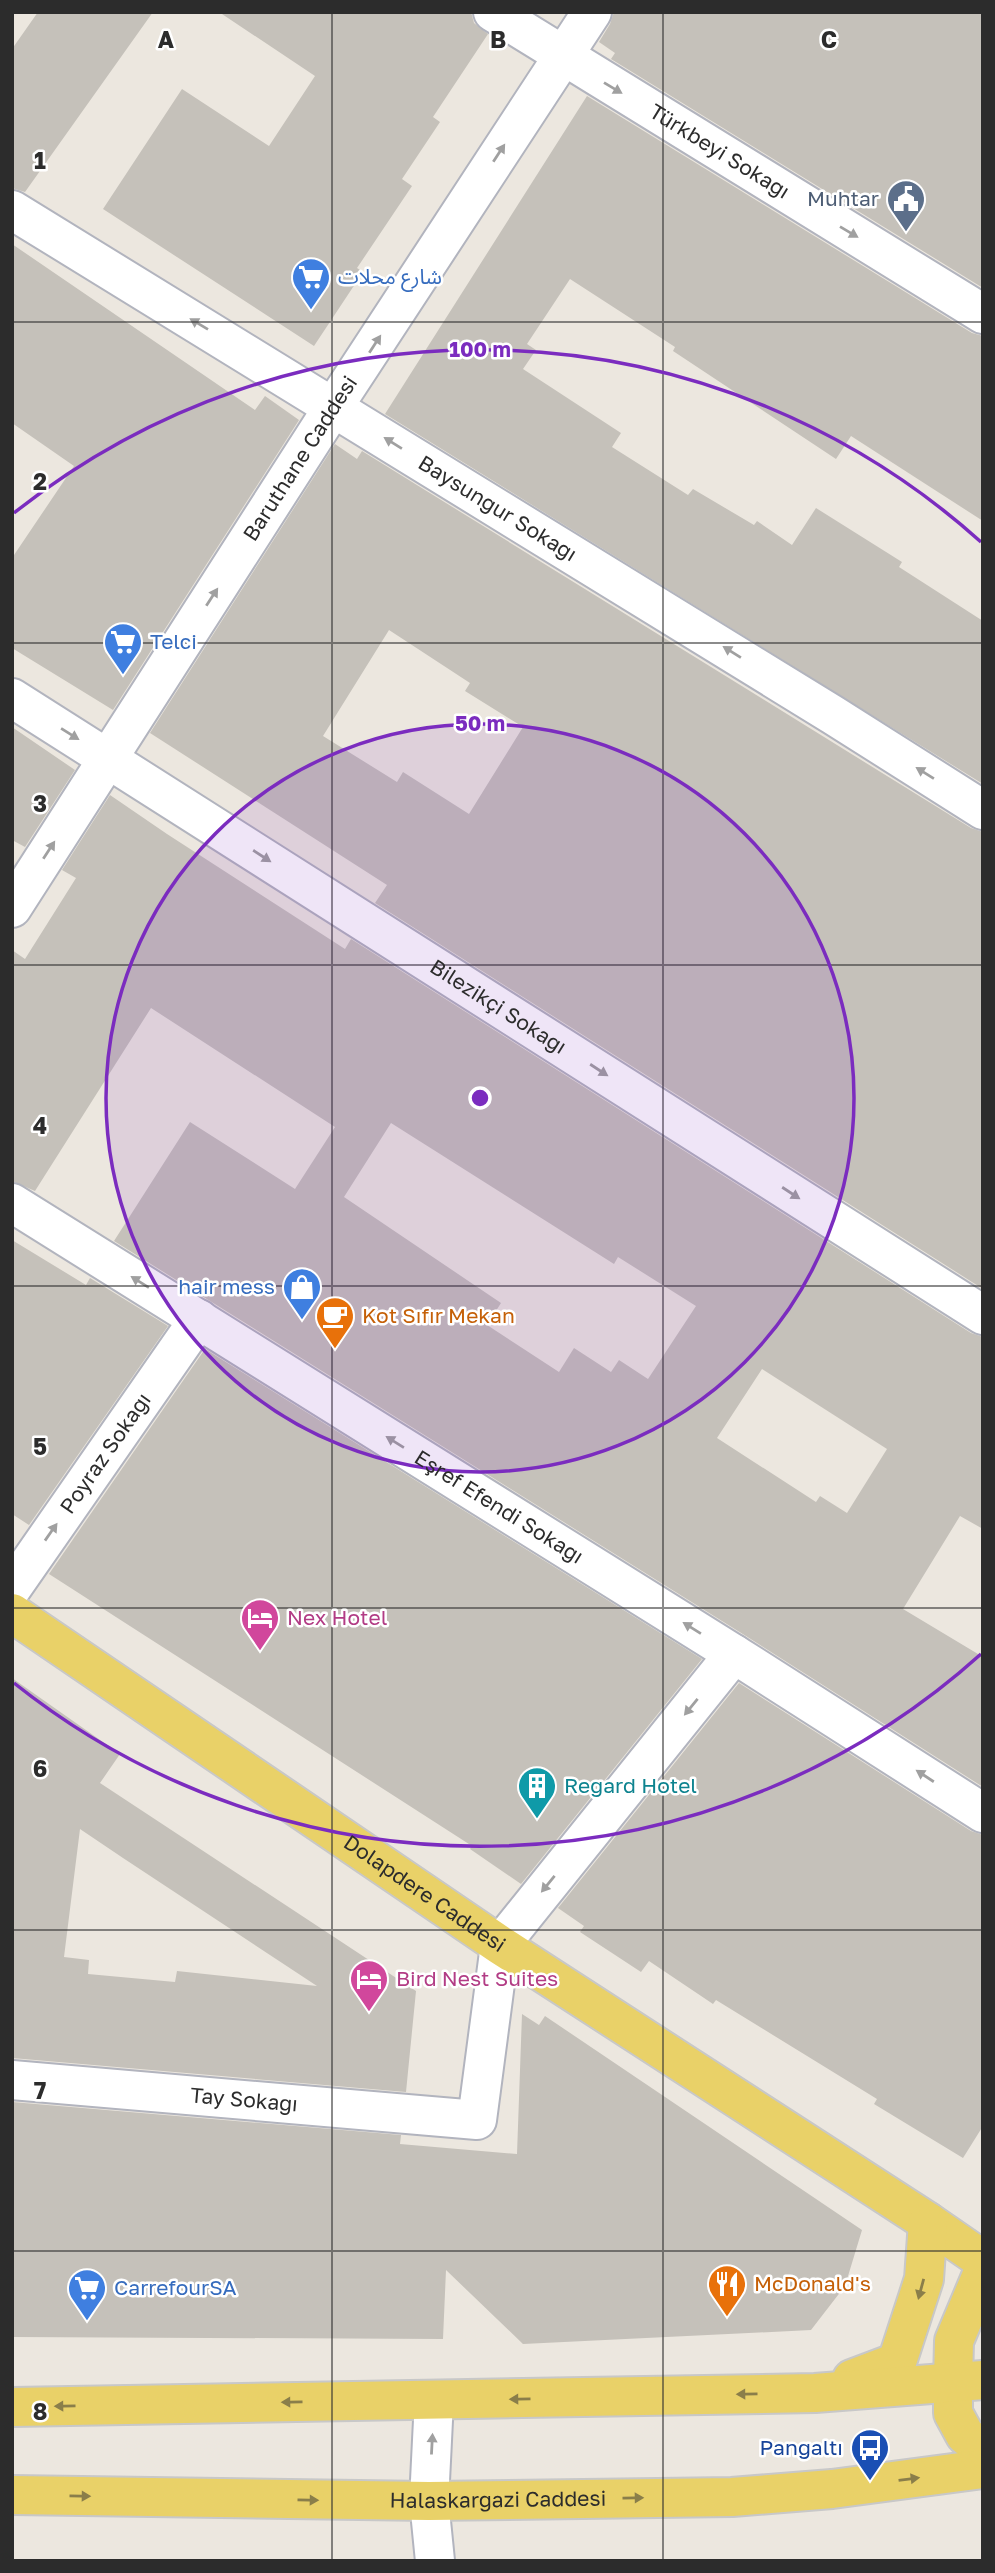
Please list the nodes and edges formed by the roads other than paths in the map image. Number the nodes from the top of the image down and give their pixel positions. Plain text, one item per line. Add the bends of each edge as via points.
1 (493, 12) edge
2 (592, 12) edge
3 (562, 57) junction
4 (12, 210) edge
5 (983, 314) edge
6 (334, 406) junction
7 (12, 698) edge
8 (108, 758) junction
9 (983, 810) edge
10 (12, 908) edge
11 (12, 1203) edge
12 (983, 1315) edge
13 (199, 1319) junction
14 (12, 1588) edge
15 (12, 1613) edge
16 (734, 1654) junction
17 (983, 1813) edge
18 (500, 1945) junction
19 (12, 2080) edge
20 (929, 2221) junction
21 (983, 2260) edge
22 (983, 2272) edge
23 (968, 2381) edge
24 (816, 2393) junction
25 (434, 2400) junction
26 (12, 2407) edge
27 (983, 2450) edge
28 (983, 2469) edge
29 (12, 2495) edge
30 (429, 2501) junction
31 (435, 2561) edge

1 - 3 street, Türkbeyi Sokağı
2 - 3 street, Baruthane Caddesi
3 -> 5 street, Türkbeyi Sokağı
6 -> 3 street, Baruthane Caddesi
6 -> 4 street, Baysungur Sokağı
8 -> 6 street, Baruthane Caddesi
9 -> 6 street, Baysungur Sokağı
7 -> 8 street, Bilezikçi Sokağı
10 -> 8 street, Baruthane Caddesi
8 -> 12 street, Bilezikçi Sokağı
13 -> 11 street, Eşref Efendi Sokağı
14 -> 13 street, Poyraz Sokağı
16 -> 13 street, Eşref Efendi Sokağı
15 - 18 main road, Dolapdere Caddesi
17 -> 16 street, Eşref Efendi Sokağı
16 -> 18 street
18 - 19 street, Tay Sokağı via 477,2120
18 - 20 main road, Dolapdere Caddesi
20 - 21 main road, Dolapdere Caddesi
20 -> 24 main road via 924,2279 897,2362
22 - 23 main road via 954,2341
23 - 24 main road
23 - 27 main road via 953,2413 965,2435
24 -> 25 main road
25 -> 26 main road
30 -> 25 street
30 -> 28 main road, Halaskargazi Caddesi via 732,2497
29 -> 30 main road, Halaskargazi Caddesi
30 - 31 street

